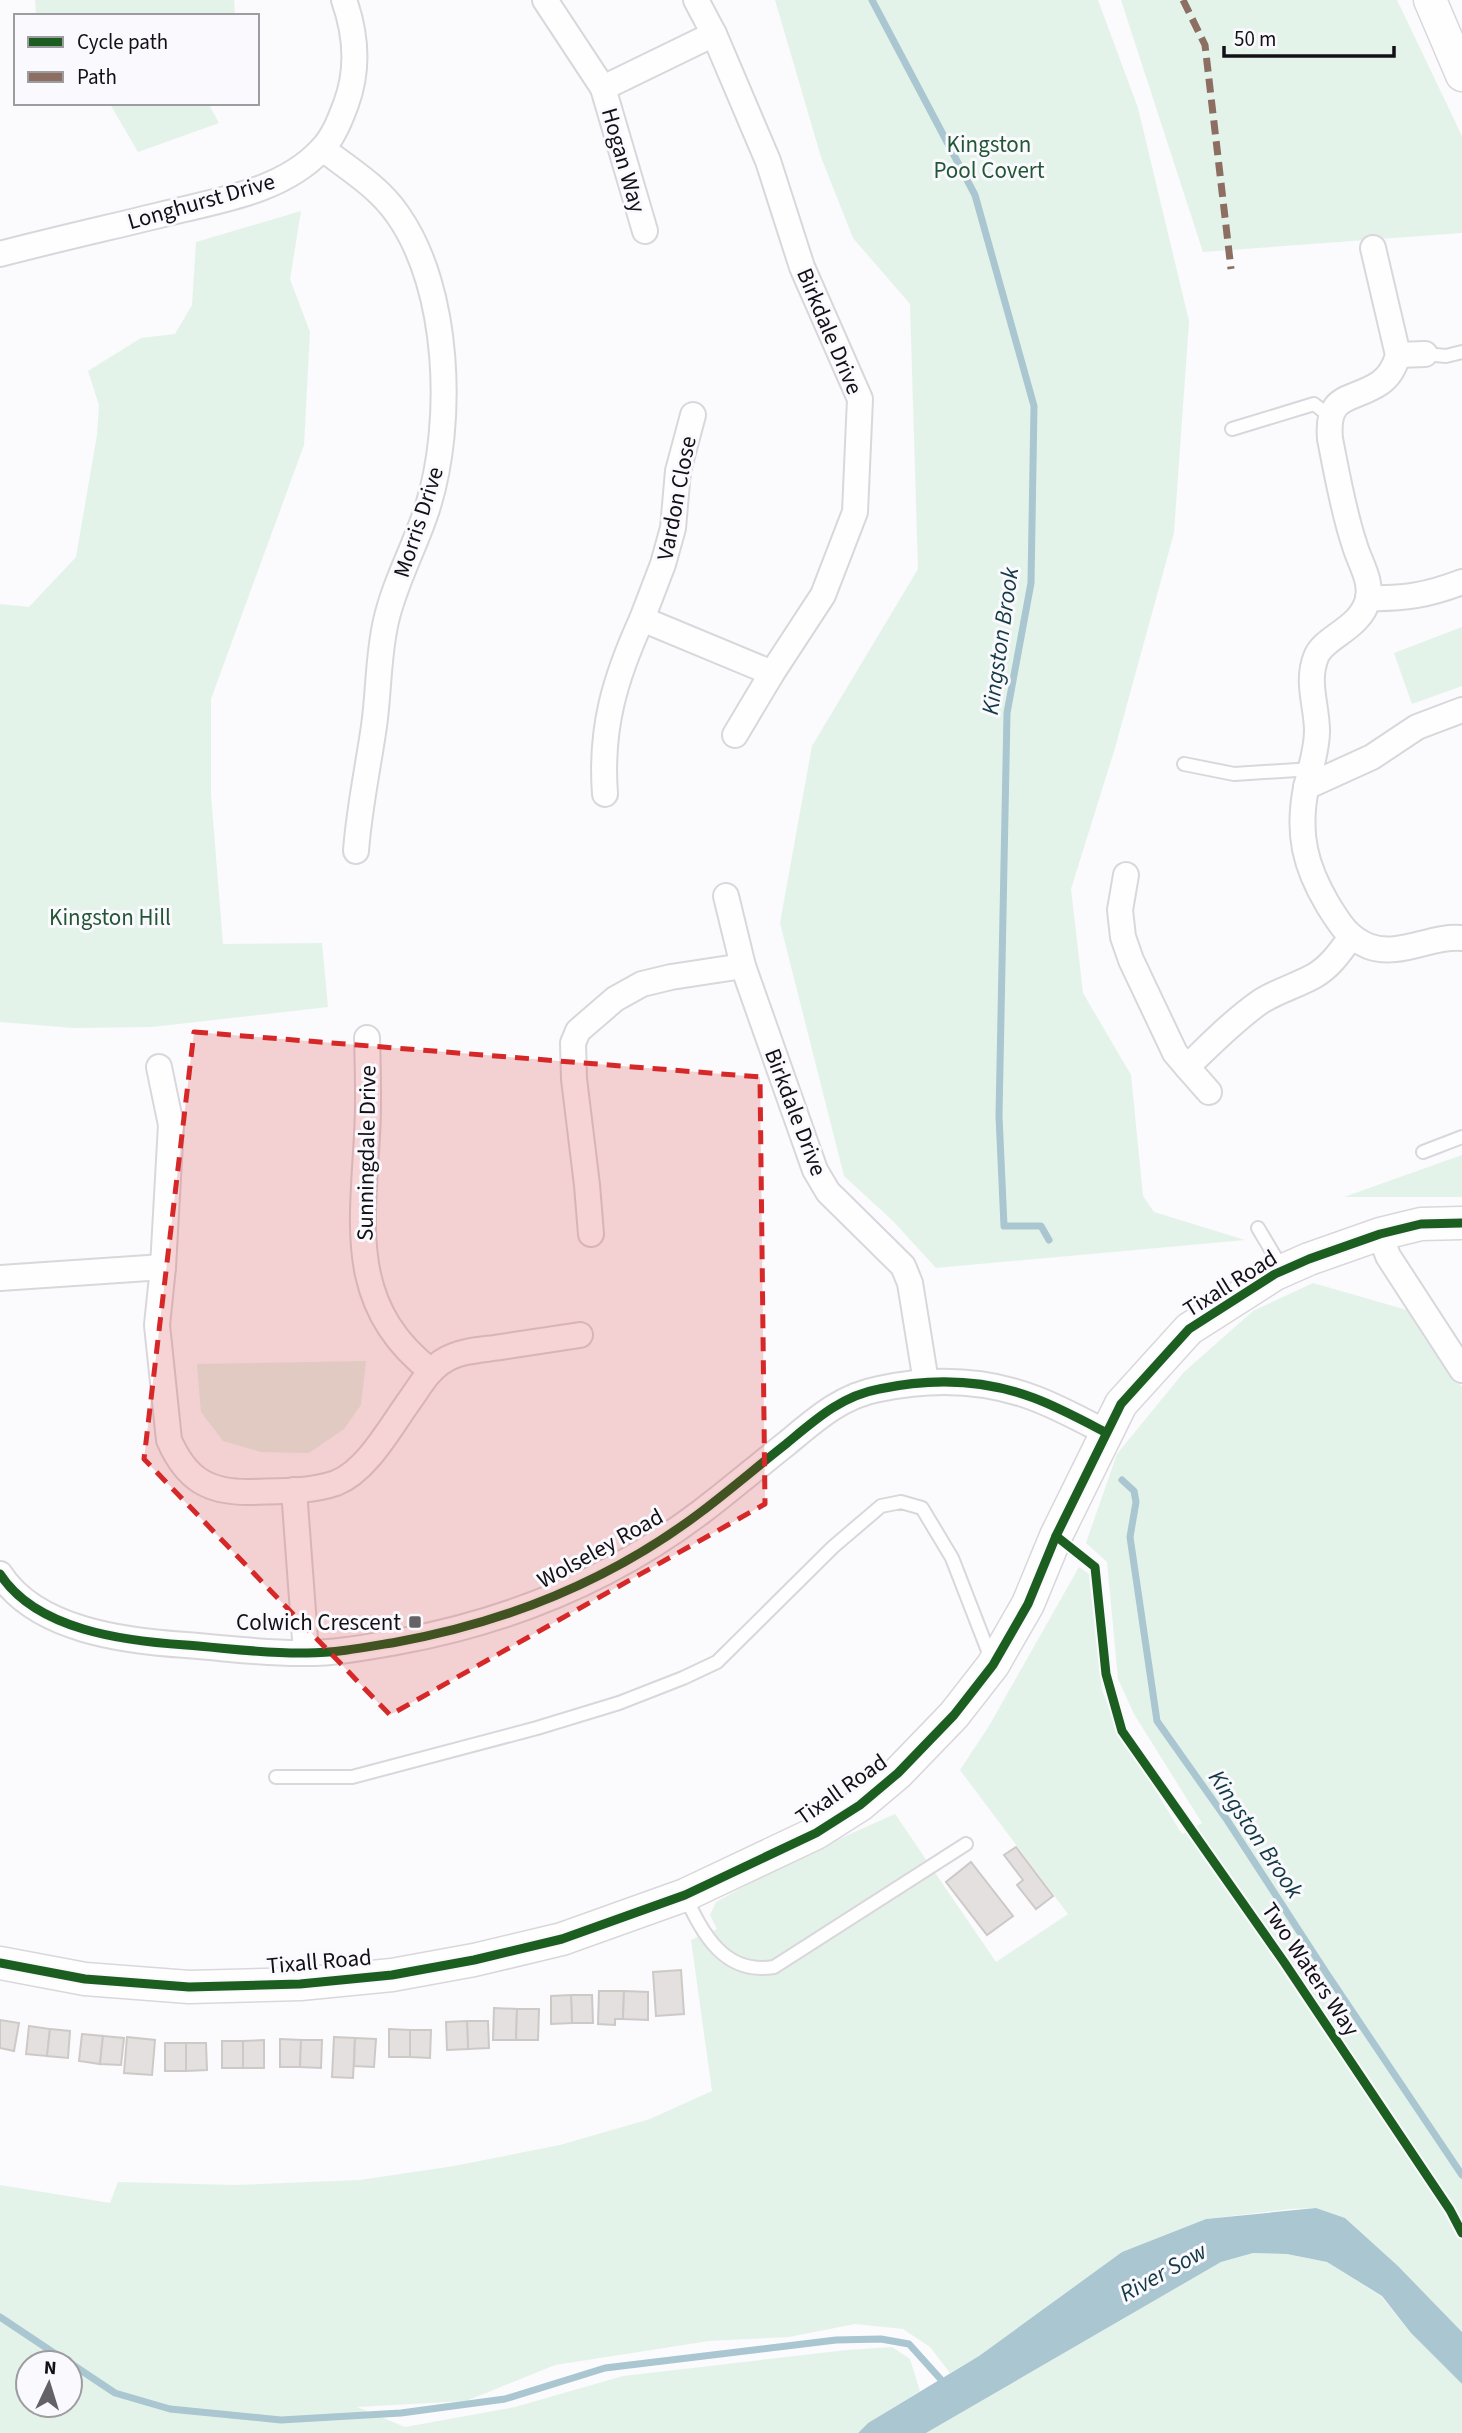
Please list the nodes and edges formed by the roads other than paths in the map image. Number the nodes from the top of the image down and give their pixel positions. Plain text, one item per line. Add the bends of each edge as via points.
1 (344, 0) edge
2 (545, 0) edge
3 (696, 0) edge
4 (1430, 0) edge
5 (715, 34) junction
6 (1462, 75) edge
7 (603, 88) junction
8 (323, 149) junction
9 (645, 232) dead end
10 (1373, 248) dead end
11 (0, 254) edge
12 (1462, 352) edge
13 (1425, 354) joint
14 (1398, 355) junction
15 (693, 415) dead end
16 (1331, 417) junction
17 (1232, 429) dead end
18 (1462, 582) edge
19 (1368, 598) junction
20 (642, 619) junction
21 (772, 673) junction
22 (1462, 710) edge
23 (735, 735) dead end
24 (1184, 764) dead end
25 (1309, 778) junction
26 (605, 794) dead end
27 (356, 851) dead end
28 (1126, 875) dead end
29 (726, 896) dead end
30 (1351, 937) junction
31 (1462, 938) edge
32 (743, 966) junction
33 (367, 1038) dead end
34 (159, 1067) dead end
35 (1187, 1067) junction
36 (1209, 1092) dead end
37 (1462, 1137) edge
38 (1423, 1152) dead end
39 (1462, 1223) edge
40 (1258, 1228) dead end
41 (591, 1234) dead end
42 (1380, 1234) junction
43 (163, 1267) junction
44 (1283, 1270) junction
45 (0, 1278) edge
46 (580, 1335) dead end
47 (1462, 1370) edge
48 (431, 1371) junction
49 (926, 1382) junction
50 (1105, 1432) junction
51 (294, 1490) junction
52 (0, 1574) edge
53 (306, 1653) junction
54 (993, 1665) junction
55 (276, 1777) dead end
56 (966, 1844) dead end
57 (685, 1895) junction
58 (0, 1963) edge

1 - 8 street, Longhurst Drive via 354,34 354,73 341,118
2 - 7 street, Hogan Way
3 - 5 street, Birkdale Drive
4 - 6 street
5 - 7 street, Hogan Way
5 - 21 street, Birkdale Drive via 768,160 802,267 860,400 855,512 823,595
7 - 9 street, Hogan Way
8 - 11 street, Longhurst Drive via 292,174 223,200
8 - 27 street, Morris Drive via 378,192 409,232 438,318 443,365 442,447 428,506 386,621
10 - 14 street
12 - 13 lane
13 - 14 street
14 - 16 street via 1394,369 1381,383 1351,395
15 - 20 street, Vardon Close via 678,471 673,528
16 - 17 lane via 1314,404
16 - 19 street via 1330,439 1353,543 1369,582
18 - 19 street via 1423,596
19 - 25 street via 1363,612 1317,654 1311,690 1317,730
20 - 21 street
20 - 26 street, Vardon Close via 616,679 602,763
21 - 23 street, Birkdale Drive
22 - 25 street via 1417,727 1372,757
24 - 25 lane via 1234,774
25 - 30 street via 1301,820 1303,850 1339,926
28 - 35 street via 1120,911 1122,937 1175,1053
29 - 32 street, Birkdale Drive
30 - 31 street via 1390,950
30 - 35 street via 1335,960 1315,976 1260,1002
32 - 41 street via 642,984 615,999 578,1031 573,1043 573,1079
32 - 49 street, Birkdale Drive via 815,1170 828,1192 895,1255 907,1273
33 - 48 street, Sunningdale Drive via 363,1248 379,1308 394,1336
34 - 43 street via 171,1125
35 - 36 street
37 - 38 lane
39 - 42 street, Tixall Road via 1421,1224
40 - 44 lane
42 - 44 street, Tixall Road
42 - 47 street via 1388,1256
43 - 45 street
43 - 51 street via 157,1325 165,1414 176,1456 196,1480 213,1488
44 - 50 street, Tixall Road via 1189,1329 1121,1404
46 - 48 street via 462,1352
48 - 51 street via 359,1467 337,1482
49 - 50 street, Wolseley Road via 978,1383 1005,1389 1035,1398
49 - 53 street, Wolseley Road via 878,1389 834,1405 700,1513 639,1553 530,1608 427,1637
50 - 54 street, Tixall Road via 1028,1604
51 - 53 street
52 - 53 street, Wolseley Road via 17,1595 56,1620 114,1636
54 - 55 lane via 952,1558 922,1508 901,1502 881,1506 833,1546 717,1662 683,1678 537,1728 352,1777
54 - 57 street, Tixall Road via 933,1739 860,1805 816,1833
56 - 57 lane via 774,1967 760,1970 741,1965 704,1935
57 - 58 street, Tixall Road via 562,1939 392,1975 300,1984 176,1986 85,1979

